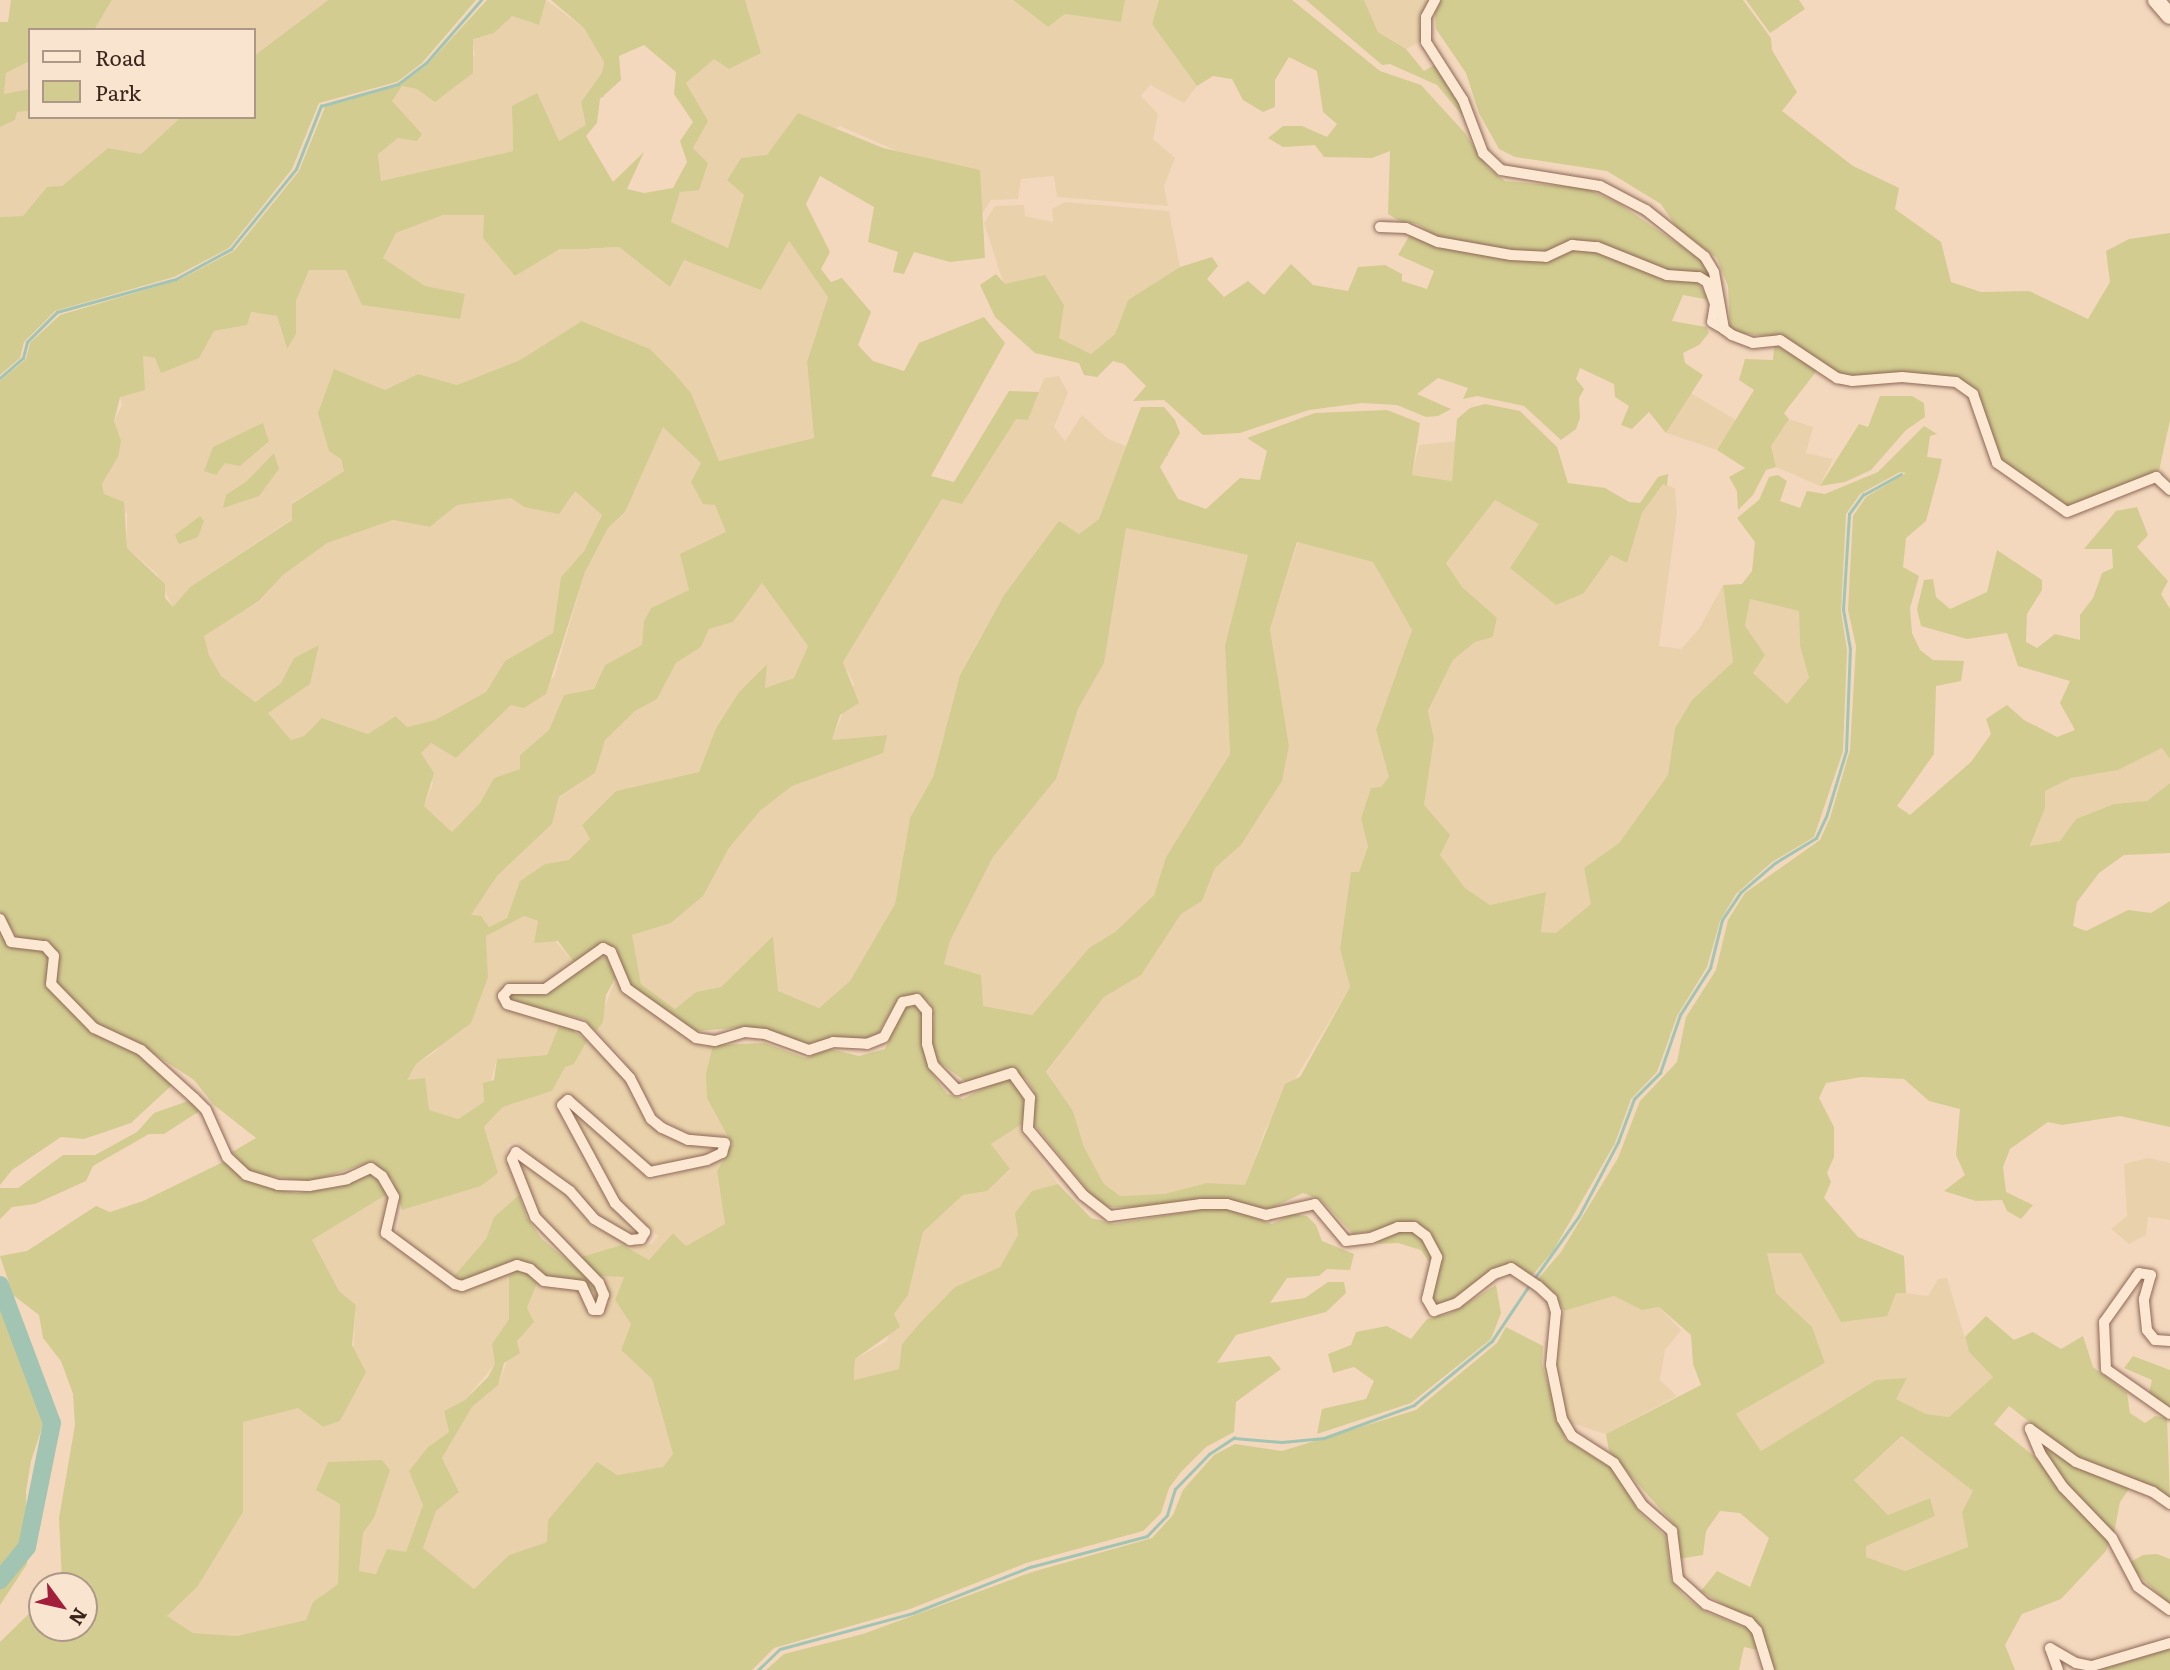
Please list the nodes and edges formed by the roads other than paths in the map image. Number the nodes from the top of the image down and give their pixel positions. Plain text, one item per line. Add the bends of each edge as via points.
1 (1436, 0) edge
2 (2156, 0) edge
3 (2170, 16) edge
4 (1380, 227) dead end
5 (1724, 329) junction
6 (2170, 490) edge
7 (0, 919) edge
8 (2170, 1341) edge
9 (2170, 1414) edge
10 (2170, 1504) edge
11 (2170, 1610) edge
12 (2170, 1643) edge
13 (1769, 1670) edge
14 (2058, 1670) edge

1 - 5 street via 1426,17 1426,42 1463,100 1483,153 1501,170 1600,186 1646,210 1705,257 1714,272
2 - 3 street
4 - 5 street via 1406,228 1438,242 1511,255 1546,257 1572,245 1597,247 1667,275 1699,277 1707,282 1715,304 1712,322
5 - 6 street via 1742,341 1780,340 1845,380 1902,377 1956,382 1973,394 1997,463 2067,512 2155,477
7 - 13 street via 11,942 45,946 54,956 51,984 94,1028 141,1049 206,1110 227,1157 246,1175 278,1185 310,1186 347,1179 371,1168 382,1176 394,1197 386,1233 455,1284 462,1286 517,1265 544,1281 582,1286 593,1310 599,1310 604,1295 599,1283 535,1217 512,1159 516,1152 570,1191 594,1219 630,1240 641,1239 645,1232 615,1203 562,1105 568,1100 650,1172 708,1160 722,1153 725,1143 688,1140 662,1128 651,1119 630,1078 583,1027 508,1003 503,996 509,989 545,989 603,948 611,952 626,988 696,1038 715,1041 745,1032 765,1034 809,1050 833,1042 867,1044 884,1037 904,1002 917,999 927,1011 927,1044 933,1065 957,1090 1012,1073 1030,1098 1028,1129 1083,1195 1110,1216 1201,1203 1227,1203 1266,1215 1315,1204 1346,1241 1371,1238 1398,1227 1414,1227 1426,1236 1437,1257 1427,1299 1434,1311 1457,1303 1494,1274 1511,1268 1538,1286 1552,1299 1556,1312 1551,1365 1562,1419 1572,1436 1614,1462 1642,1505 1672,1531 1678,1579 1706,1604 1749,1622 1757,1631
8 - 9 street via 2155,1340 2147,1330 2144,1299 2151,1275 2139,1273 2104,1322 2106,1368
10 - 11 street via 2153,1492 2076,1462 2030,1429 2063,1487 2112,1538 2138,1587
12 - 14 street via 2092,1667 2050,1648

